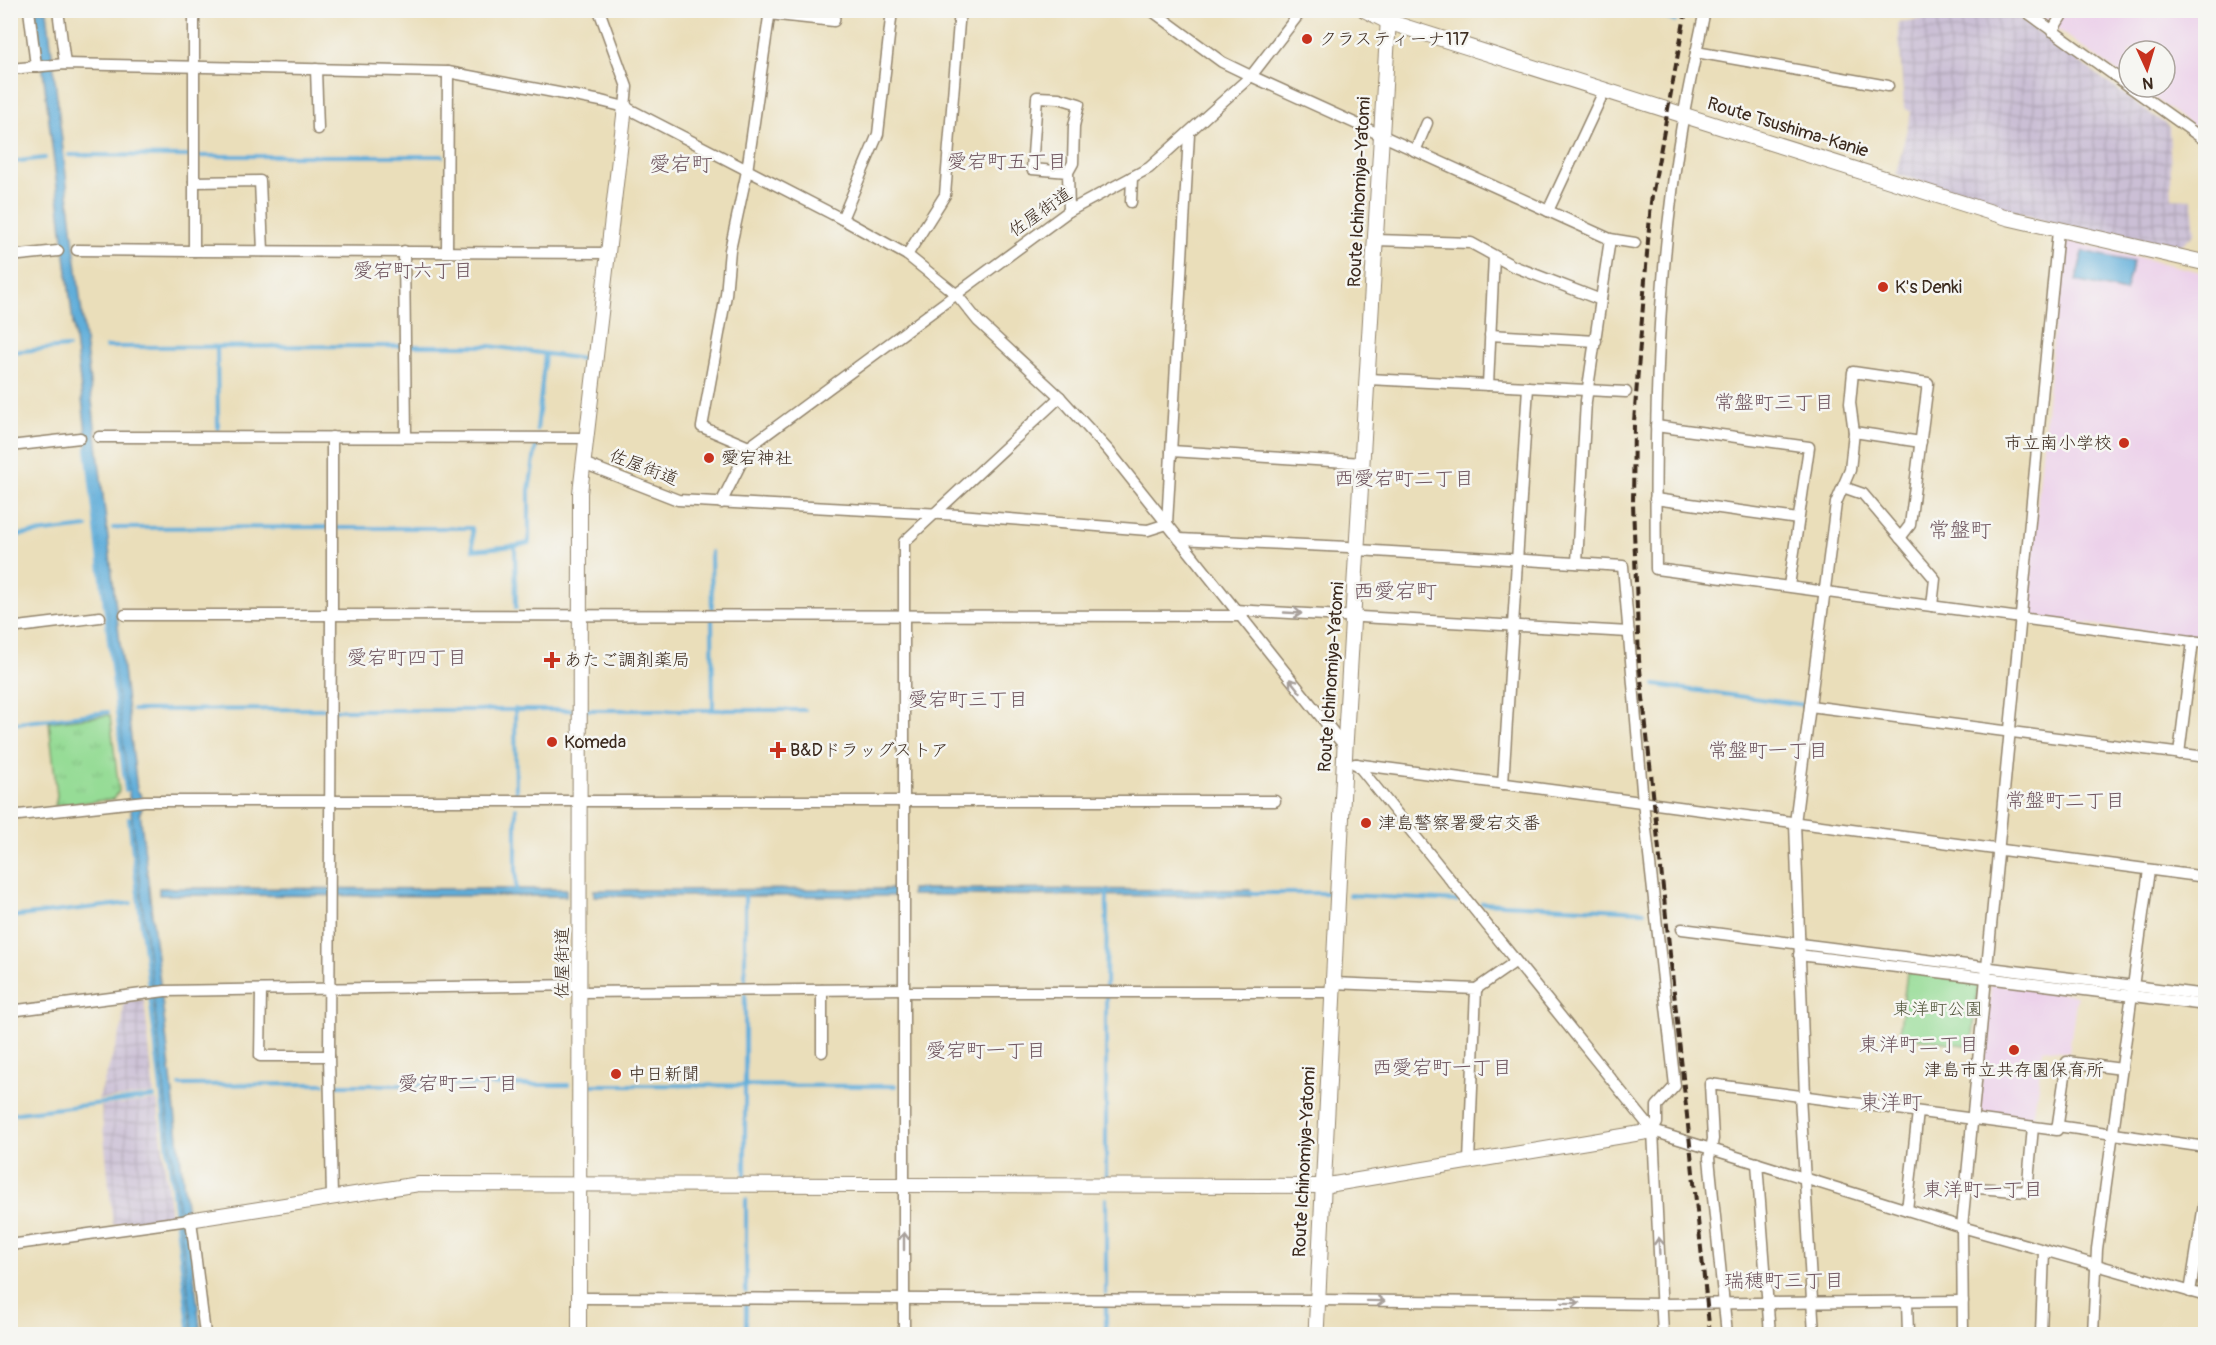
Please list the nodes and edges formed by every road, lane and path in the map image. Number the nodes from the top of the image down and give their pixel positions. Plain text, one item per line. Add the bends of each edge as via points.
1 (29, 10) edge
2 (58, 10) edge
3 (194, 10) edge
4 (599, 10) edge
5 (835, 10) edge
6 (892, 10) edge
7 (960, 10) edge
8 (1151, 10) edge
9 (1302, 10) edge
10 (1365, 10) edge
11 (1705, 10) edge
12 (2024, 10) edge
13 (2065, 10) edge
14 (769, 12) edge
15 (1389, 16) edge
16 (2052, 31) junction
17 (1696, 52) junction
18 (60, 64) junction
19 (194, 65) junction
20 (38, 66) junction
21 (10, 69) edge
22 (316, 69) junction
23 (448, 72) junction
24 (1251, 76) junction
25 (2117, 77) edge
26 (1888, 86) dead end
27 (1605, 89) junction
28 (2148, 99) edge
29 (625, 107) junction
30 (1683, 115) junction
31 (1427, 123) dead end
32 (318, 129) dead end
33 (1189, 134) junction
34 (1382, 135) junction
35 (2205, 141) edge
36 (1415, 151) junction
37 (747, 171) junction
38 (1068, 172) junction
39 (1132, 177) junction
40 (194, 182) junction
41 (1131, 202) dead end
42 (1070, 211) junction
43 (1548, 211) junction
44 (842, 219) junction
45 (2058, 231) junction
46 (1610, 239) junction
47 (1376, 240) junction
48 (1635, 243) dead end
49 (76, 250) dead end
50 (58, 251) dead end
51 (194, 251) junction
52 (263, 251) junction
53 (404, 251) junction
54 (447, 252) junction
55 (607, 253) junction
56 (908, 255) junction
57 (10, 256) edge
58 (1494, 256) junction
59 (2205, 263) edge
60 (957, 295) junction
61 (1601, 300) junction
62 (1490, 334) junction
63 (1596, 341) junction
64 (1368, 379) junction
65 (1488, 385) junction
66 (1528, 387) junction
67 (1590, 390) junction
68 (1626, 392) dead end
69 (1060, 397) junction
70 (1656, 426) junction
71 (1854, 432) junction
72 (99, 436) dead end
73 (332, 437) junction
74 (406, 437) junction
75 (80, 438) dead end
76 (586, 438) junction
77 (1921, 442) junction
78 (10, 446) edge
79 (749, 447) junction
80 (1171, 451) junction
81 (583, 463) junction
82 (1363, 463) junction
83 (1843, 487) junction
84 (1655, 499) junction
85 (721, 503) junction
86 (935, 515) junction
87 (1798, 519) junction
88 (1167, 524) junction
89 (1900, 538) junction
90 (1179, 539) junction
91 (1358, 550) junction
92 (1517, 560) junction
93 (1576, 563) junction
94 (1789, 586) junction
95 (1825, 591) junction
96 (1932, 606) junction
97 (1238, 613) junction
98 (125, 615) dead end
99 (332, 615) junction
100 (580, 615) junction
101 (906, 616) junction
102 (100, 617) dead end
103 (1355, 617) junction
104 (2020, 618) junction
105 (1511, 627) junction
106 (10, 628) edge
107 (1629, 632) junction
108 (2193, 641) junction
109 (2205, 643) edge
110 (1810, 706) junction
111 (2010, 733) junction
112 (2179, 754) junction
113 (2205, 757) edge
114 (1349, 758) junction
115 (1503, 784) junction
116 (904, 800) junction
117 (1275, 801) dead end
118 (332, 802) junction
119 (580, 802) junction
120 (1643, 802) junction
121 (10, 816) edge
122 (1795, 823) junction
123 (1998, 850) junction
124 (2149, 870) junction
125 (2205, 877) edge
126 (1682, 929) dead end
127 (1799, 942) junction
128 (1799, 955) junction
129 (1515, 963) junction
130 (1987, 966) junction
131 (1985, 980) junction
132 (2134, 985) junction
133 (1332, 987) junction
134 (580, 988) junction
135 (329, 990) junction
136 (822, 990) junction
137 (1476, 990) junction
138 (261, 991) junction
139 (904, 991) junction
140 (2205, 995) edge
141 (2132, 997) junction
142 (2205, 1005) edge
143 (10, 1011) edge
144 (822, 1052) dead end
145 (328, 1056) junction
146 (2122, 1069) junction
147 (1802, 1096) junction
148 (1918, 1112) junction
149 (1972, 1119) junction
150 (2057, 1126) junction
151 (2033, 1127) junction
152 (1653, 1131) junction
153 (2113, 1134) junction
154 (2205, 1147) edge
155 (1710, 1149) junction
156 (1469, 1162) junction
157 (1757, 1163) junction
158 (1805, 1178) junction
159 (904, 1184) junction
160 (580, 1185) junction
161 (1322, 1186) junction
162 (1966, 1187) junction
163 (2205, 1192) edge
164 (332, 1198) junction
165 (1907, 1210) junction
166 (190, 1220) junction
167 (1962, 1227) junction
168 (10, 1245) edge
169 (2044, 1251) junction
170 (2096, 1267) junction
171 (2190, 1292) junction
172 (2205, 1296) edge
173 (580, 1298) junction
174 (904, 1299) junction
175 (1318, 1300) junction
176 (1963, 1301) junction
177 (1812, 1302) junction
178 (1906, 1302) junction
179 (1724, 1303) junction
180 (1767, 1303) junction
181 (1662, 1304) junction
182 (205, 1335) edge
183 (579, 1335) edge
184 (904, 1335) edge
185 (1316, 1335) edge
186 (1663, 1335) edge
187 (1727, 1335) edge
188 (1770, 1335) edge
189 (1814, 1335) edge
190 (1908, 1335) edge
191 (1963, 1335) edge
192 (2042, 1335) edge
193 (2093, 1335) edge

1 - 20 street
2 - 18 street
3 - 19 street
4 - 29 street via 627,87
5 - 14 street via 834,21
6 - 44 street via 878,134
7 - 56 street via 945,195
8 - 24 street via 1222,62
9 - 24 street, 佐屋街道
10 - 15 main road, Route Tsushima-Kanie
11 - 17 street
12 - 16 street
13 - 16 street
14 - 37 street
15 - 27 main road, Route Tsushima-Kanie
15 - 34 main road, Route Ichinomiya-Yatomi
16 - 25 street
17 - 26 street
17 - 30 street
18 - 19 street
18 - 20 street
19 - 22 street
19 - 40 street
20 - 21 street
22 - 23 street
22 - 32 street
23 - 29 street
23 - 54 street
24 - 33 street, 佐屋街道
24 - 34 street
27 - 30 main road, Route Tsushima-Kanie
27 - 43 street
28 - 35 street
29 - 37 street
29 - 55 street
30 - 45 main road, Route Tsushima-Kanie
30 - 70 street via 1659,338
31 - 36 street
33 - 39 street, 佐屋街道 via 1149,168
33 - 80 street
34 - 36 street
34 - 47 main road, Route Ichinomiya-Yatomi
36 - 43 street
37 - 44 street
37 - 79 street via 730,250 726,295 702,427
38 - 38 street via 1079,105 1059,98 1037,97 1032,169
38 - 42 street
39 - 41 street
39 - 42 street, 佐屋街道
40 - 51 street
40 - 52 street via 260,181
42 - 60 street, 佐屋街道
43 - 46 street
44 - 56 street
45 - 59 main road, Route Tsushima-Kanie
45 - 104 street
46 - 48 street
46 - 61 street
47 - 58 street via 1470,243
47 - 64 main road, Route Ichinomiya-Yatomi
49 - 51 street
50 - 57 street
51 - 52 street
52 - 53 street
53 - 54 street
53 - 74 street
54 - 55 street
55 - 76 street
56 - 60 street
58 - 61 street
58 - 62 street
60 - 69 street via 978,321
60 - 79 street, 佐屋街道
61 - 63 street
62 - 63 street
62 - 65 street
63 - 67 street
64 - 65 street
64 - 82 main road, Route Ichinomiya-Yatomi
65 - 66 street
66 - 67 street
66 - 92 street
67 - 68 street
67 - 93 street via 1586,401
69 - 86 street
69 - 88 street
70 - 84 street
70 - 87 street via 1809,447
71 - 77 street
71 - 77 street via 1850,403 1853,372 1928,384
71 - 83 street via 1850,470
72 - 73 street
73 - 74 street
73 - 99 street
74 - 76 street
75 - 78 street
76 - 81 street
77 - 89 street via 1910,525
79 - 85 street, 佐屋街道
80 - 82 street
80 - 88 street
81 - 85 street, 佐屋街道 via 678,500
81 - 100 street, 佐屋街道
82 - 91 main road, Route Ichinomiya-Yatomi
83 - 89 street via 1863,494
83 - 95 street via 1836,503
84 - 87 street
84 - 94 street via 1656,569
85 - 86 street
86 - 88 street via 1148,530
86 - 101 street via 904,542
87 - 94 street
88 - 90 street
89 - 96 street via 1935,579
90 - 91 street
90 - 97 street
91 - 92 street
91 - 103 main road, Route Ichinomiya-Yatomi
92 - 93 street
92 - 105 street
93 - 107 street via 1623,566
94 - 95 street
95 - 96 street
95 - 110 street
96 - 104 street
97 - 101 street
97 -> 103 street
114 -> 97 street
98 - 99 street
99 - 100 street
99 - 118 street
100 - 101 street
100 - 119 street, 佐屋街道
101 - 116 street
102 - 106 street
103 - 105 street
103 - 114 main road, Route Ichinomiya-Yatomi
104 - 108 street
104 - 111 street
105 - 107 street
105 - 115 street
107 - 120 street
108 - 109 street
108 - 112 street
110 - 111 street
110 - 122 street
111 - 112 street
111 - 123 street
112 - 113 street
114 - 115 street
114 - 129 street
114 - 133 main road, Route Ichinomiya-Yatomi
115 - 120 street
116 - 117 street
116 - 119 street
116 - 139 street
118 - 119 street
118 - 121 street via 146,801
118 - 135 street
119 - 134 street, 佐屋街道
120 - 122 street
120 - 152 street via 1675,1086 1657,1106
122 - 123 street
122 - 127 street
123 - 124 street
123 - 130 street
124 - 125 street
124 - 132 street
126 - 127 street
127 - 128 street
127 - 130 street
128 - 131 street
128 - 147 street
129 - 137 street
129 - 152 street
130 - 131 street
130 - 132 street
131 - 141 street
131 - 149 street
132 - 140 street
132 - 141 street
133 - 137 street
133 - 139 street
133 - 161 main road, Route Ichinomiya-Yatomi
134 - 135 street
134 - 136 street
134 - 160 street, 佐屋街道
135 - 138 street
135 - 145 street
136 - 139 street
136 - 144 street
137 - 156 street
138 - 143 street via 164,992
138 - 145 street via 260,1056
139 - 159 street
141 - 142 street
141 - 146 street
145 - 164 street
146 - 150 street via 2067,1062
146 - 153 street
147 - 148 street
147 - 155 street via 1710,1084
147 - 158 street
148 - 149 street
148 - 165 street
149 - 151 street
149 - 162 street
150 - 151 street via 2057,1130
150 - 153 street
151 - 162 street via 2027,1192
152 - 155 street
152 - 156 street
181 -> 152 street
153 - 154 street
153 - 170 street
155 - 157 street
155 - 179 street
156 - 161 street
157 - 158 street
157 - 180 street
158 - 165 street
158 - 177 street
159 - 160 street
159 - 161 street
174 -> 159 street
160 - 164 street via 419,1184
160 - 173 street, 佐屋街道
161 - 175 main road, Route Ichinomiya-Yatomi
162 - 167 street
163 - 171 street
164 - 166 street
165 - 167 street
166 - 168 street
166 - 182 street
167 - 169 street
167 - 176 street
169 - 170 street
169 - 192 street
170 - 171 street
170 - 193 street
171 - 172 street
173 - 174 street
173 - 183 street, 佐屋街道
174 - 175 street
174 - 184 street
175 -> 181 street
175 - 185 main road, Route Ichinomiya-Yatomi
176 - 178 street
176 - 191 street
177 - 178 street
177 - 180 street
177 - 189 street
178 - 190 street
179 - 180 street
179 - 181 street
179 - 187 street
180 - 188 street
181 - 186 street

